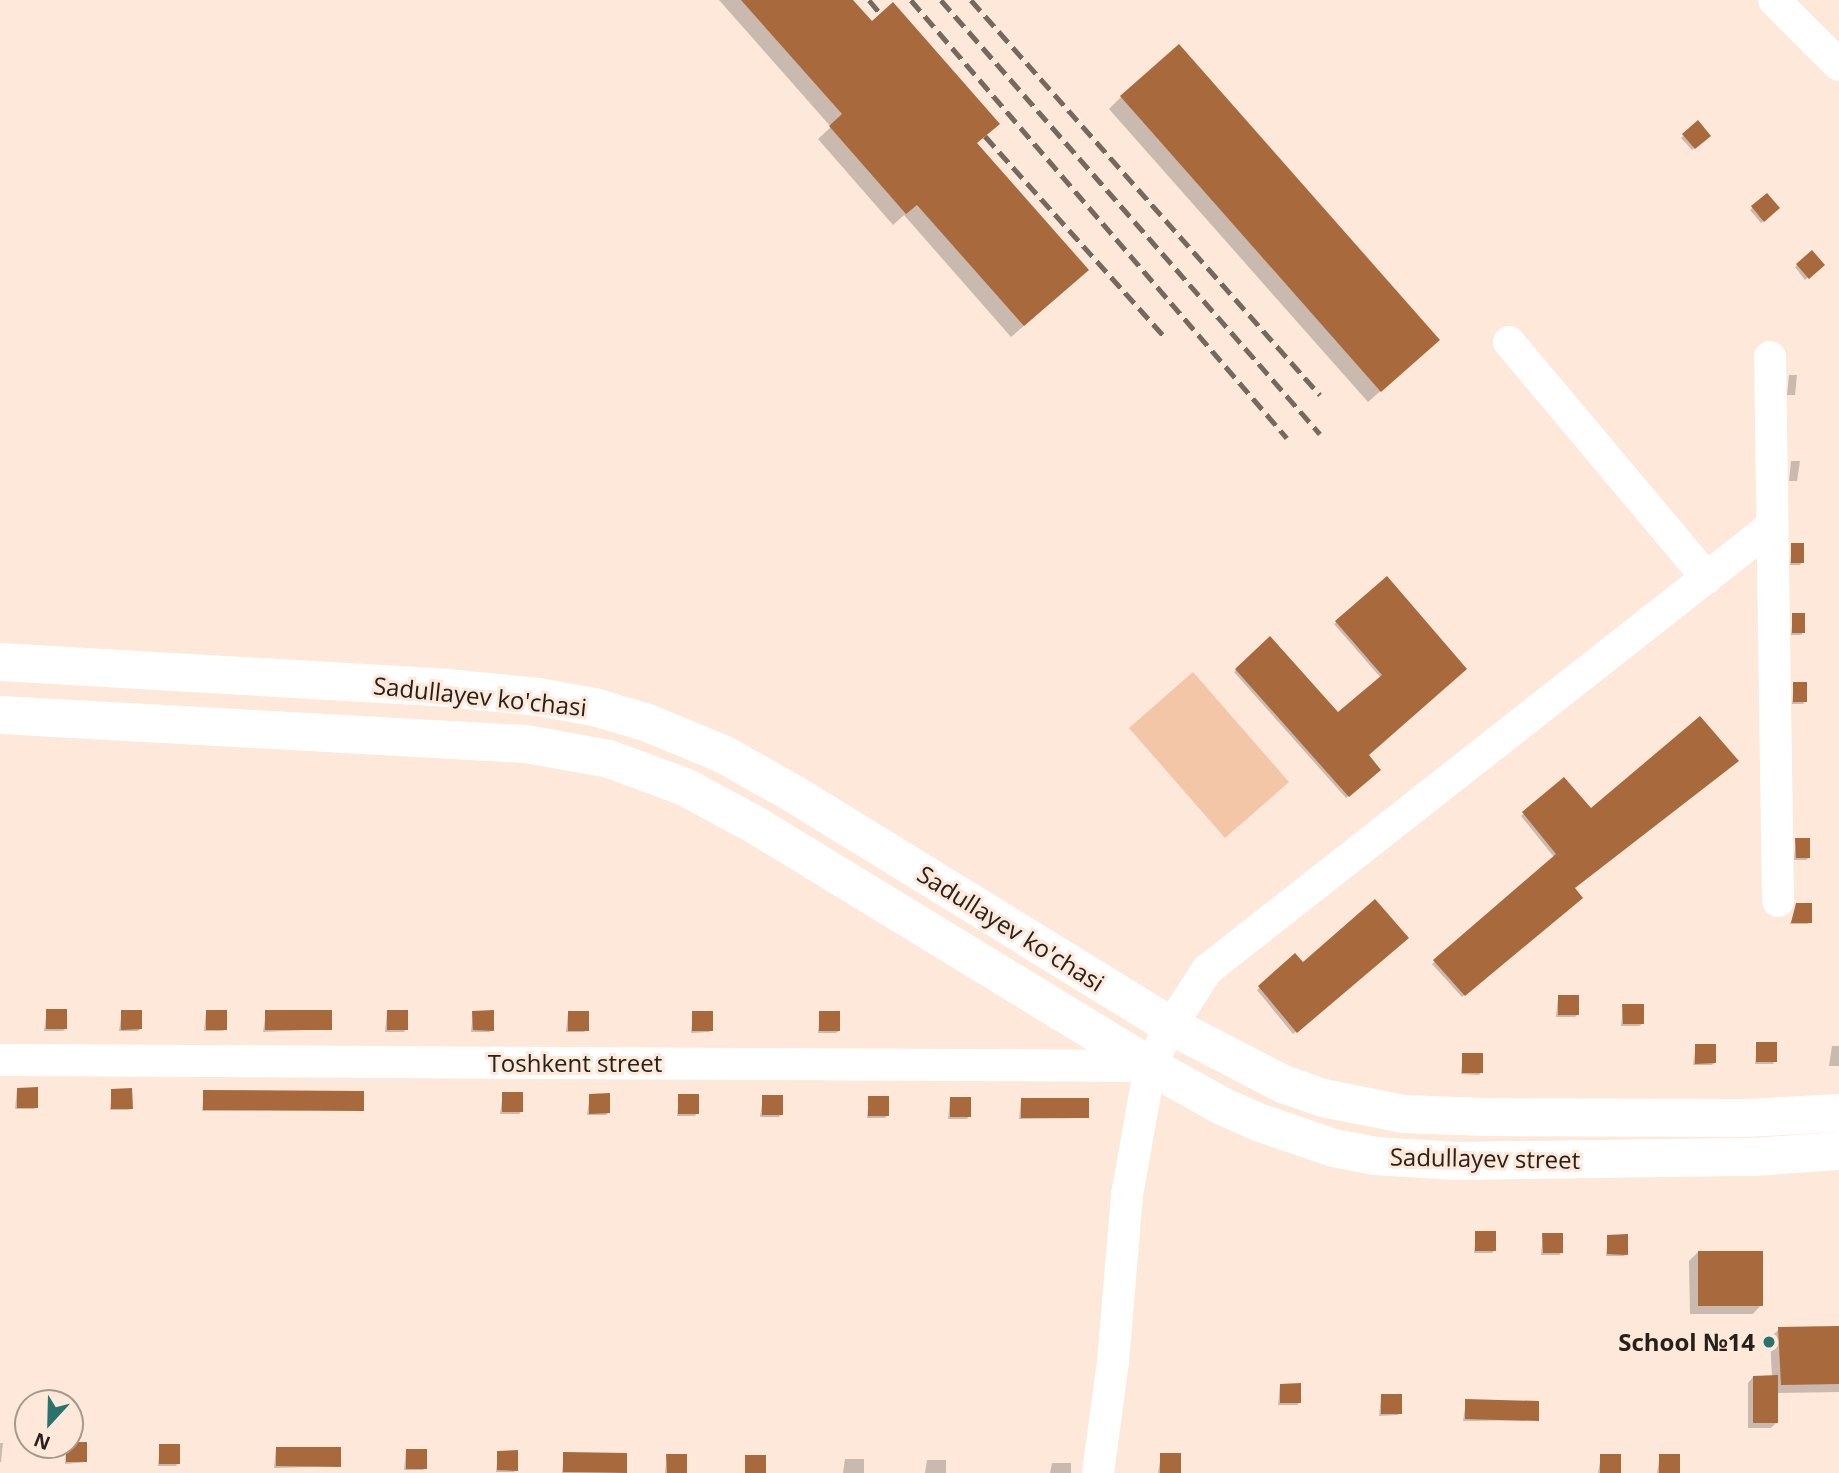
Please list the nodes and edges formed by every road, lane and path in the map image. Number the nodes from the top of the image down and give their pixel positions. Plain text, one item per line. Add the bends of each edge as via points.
1 (1774, 0) edge
2 (1839, 65) edge
3 (1509, 342) dead end
4 (1770, 357) dead end
5 (1772, 526) junction
6 (1707, 578) junction
7 (0, 662) edge
8 (0, 715) edge
9 (1778, 901) dead end
10 (1171, 1026) junction
11 (0, 1060) edge
12 (1150, 1066) junction
13 (1839, 1113) edge
14 (1839, 1151) edge
15 (1098, 1473) edge

1 - 2 street
3 - 6 street
4 - 5 street
5 - 6 street
5 - 9 street
6 - 10 street via 1208,970
7 - 10 main road, Sadullayev ko'chasi via 538,696 648,723 723,754 794,794
8 - 12 main road, Sadullayev street via 526,744 609,760 685,787 757,826
10 - 12 street
10 - 13 main road, Sadullayev ko'chasi via 1283,1084 1323,1098 1404,1114 1745,1118
11 - 12 street, Toshkent street
12 - 14 main road, Sadullayev street via 1258,1122 1334,1148 1376,1156 1456,1161 1753,1157
12 - 15 street via 1127,1195

